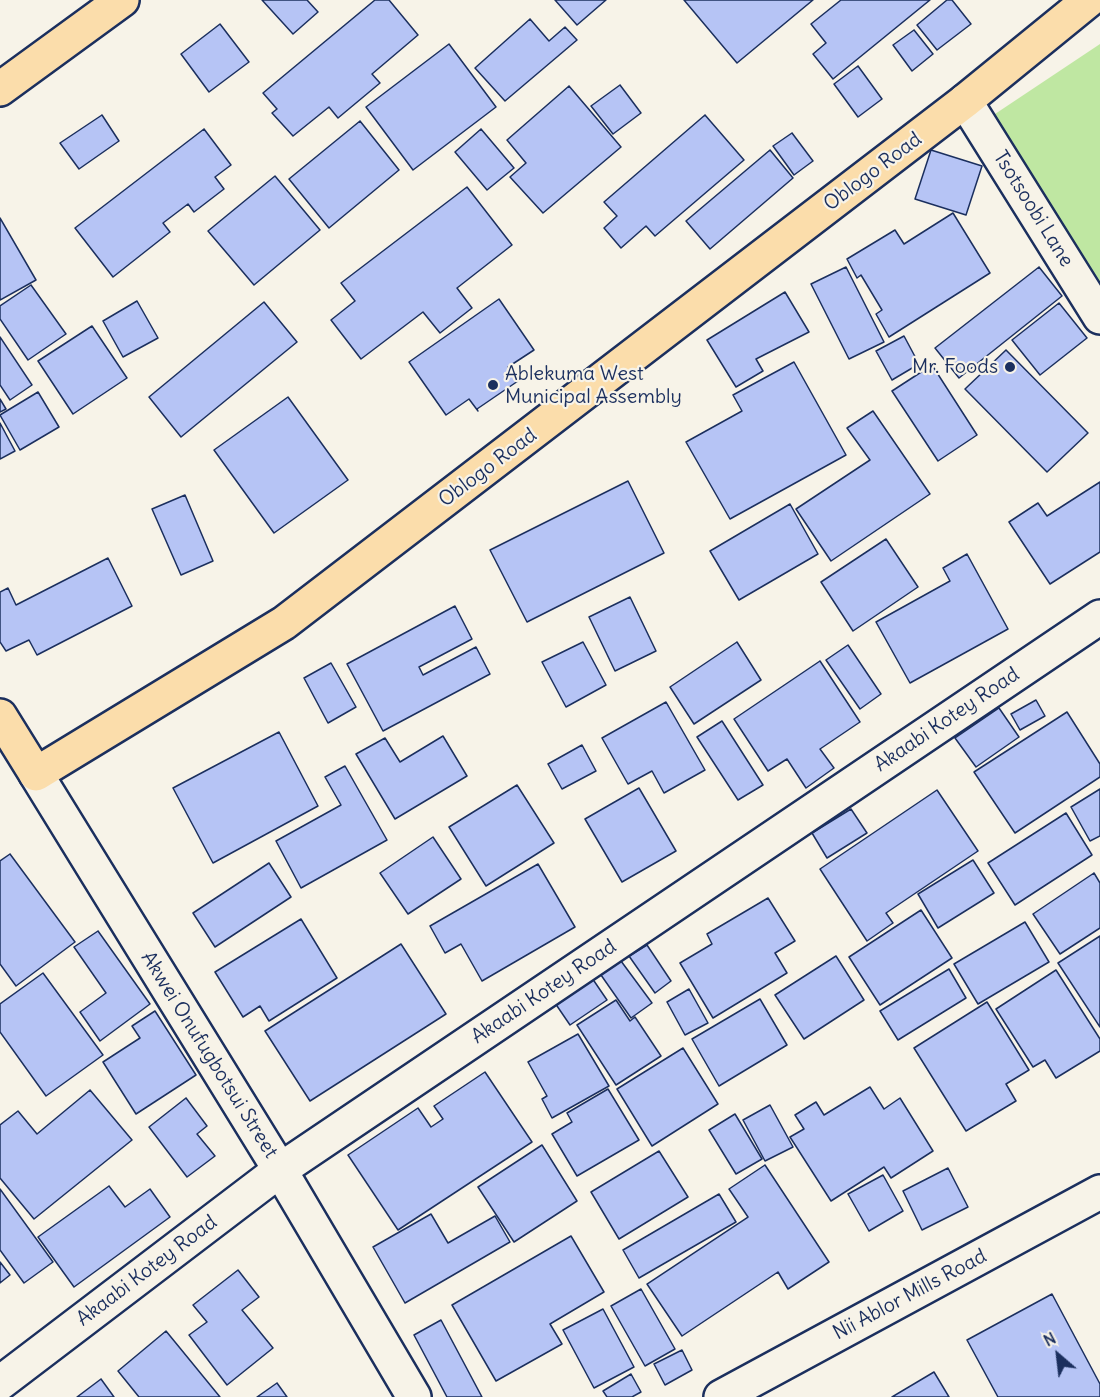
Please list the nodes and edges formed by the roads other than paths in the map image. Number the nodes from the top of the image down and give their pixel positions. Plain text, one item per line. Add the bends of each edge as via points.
1 (122, 0) edge
2 (1089, 0) edge
3 (0, 89) edge
4 (966, 101) junction
5 (1100, 317) edge
6 (1100, 617) edge
7 (0, 716) edge
8 (36, 774) junction
9 (280, 1170) junction
10 (1100, 1192) edge
11 (0, 1383) edge
12 (414, 1397) edge
13 (721, 1397) edge

1 - 3 main road
2 - 4 main road, Oblogo Road
4 - 5 street, Tsotsoobi Lane
4 - 8 main road, Oblogo Road via 284,623
6 - 9 street, Akaabi Kotey Road
7 - 8 main road, Akwei Onufugbotsui Street
8 - 9 street, Akwei Onufugbotsui Street
9 - 11 street, Akaabi Kotey Road
9 - 12 street, Akwei Onufugbotsui Street
10 - 13 street, Nii Ablor Mills Road

